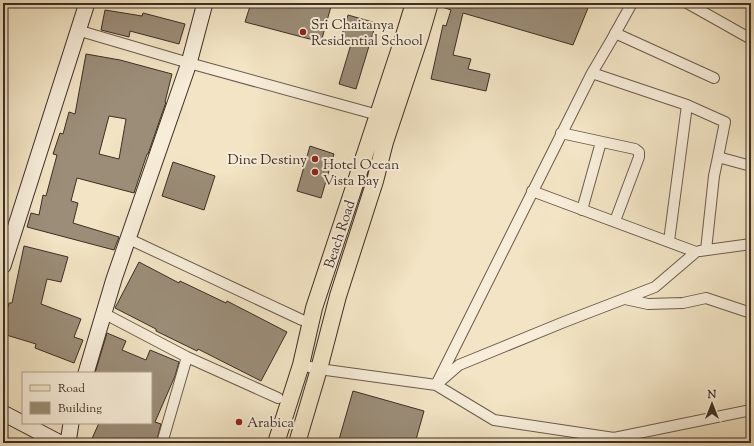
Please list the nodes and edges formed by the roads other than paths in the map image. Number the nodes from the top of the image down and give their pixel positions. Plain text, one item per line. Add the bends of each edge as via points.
1 (87, 3) edge
2 (205, 3) edge
3 (414, 3) edge
4 (430, 3) edge
5 (632, 3) edge
6 (687, 3) edge
7 (77, 30) junction
8 (615, 33) junction
9 (751, 39) edge
10 (189, 63) junction
11 (592, 73) junction
12 (714, 78) dead end
13 (686, 105) junction
14 (378, 115) junction
15 (562, 133) junction
16 (601, 142) junction
17 (718, 157) junction
18 (751, 166) edge
19 (532, 191) junction
20 (582, 210) junction
21 (614, 221) junction
22 (129, 239) junction
23 (668, 241) junction
24 (751, 242) edge
25 (701, 251) junction
26 (3, 266) edge
27 (624, 299) junction
28 (751, 313) edge
29 (105, 314) junction
30 (302, 320) dead end
31 (188, 357) junction
32 (301, 365) junction
33 (318, 369) junction
34 (86, 372) edge
35 (436, 385) junction
36 (278, 398) dead end
37 (751, 410) edge
38 (3, 413) edge
39 (22, 423) edge
40 (24, 424) edge
41 (71, 424) edge
42 (60, 443) edge
43 (68, 443) edge
44 (162, 443) edge
45 (276, 443) edge
46 (296, 443) edge

1 - 7 street
2 - 10 street
3 - 14 main road, Beach Road
4 - 33 main road, Beach Road via 385,142
5 - 8 street
6 - 9 street
7 - 10 street
7 - 26 street
8 - 11 street
8 - 12 street
10 - 14 street
10 - 22 street
11 - 13 street
11 - 15 street
13 - 17 street via 725,122
13 - 23 street
14 - 32 main road, Beach Road via 314,308
15 - 16 street
15 - 19 street
16 - 20 street
16 - 21 street via 639,152
17 - 18 street
17 - 25 street
19 - 20 street
19 - 35 street
20 - 21 street
21 - 23 street
22 - 29 street via 114,279
22 - 30 street
23 - 25 street
24 - 25 street
25 - 27 street via 655,288
27 - 28 street via 648,304 683,303 706,298
27 - 35 street via 459,365
29 - 31 street
29 - 34 street
31 - 36 street
31 - 44 street
32 - 33 street
32 - 45 main road, Beach Road
33 - 35 street
33 - 46 main road, Beach Road
35 - 37 street via 494,420 614,438
38 - 39 street
40 - 42 street
41 - 43 street

